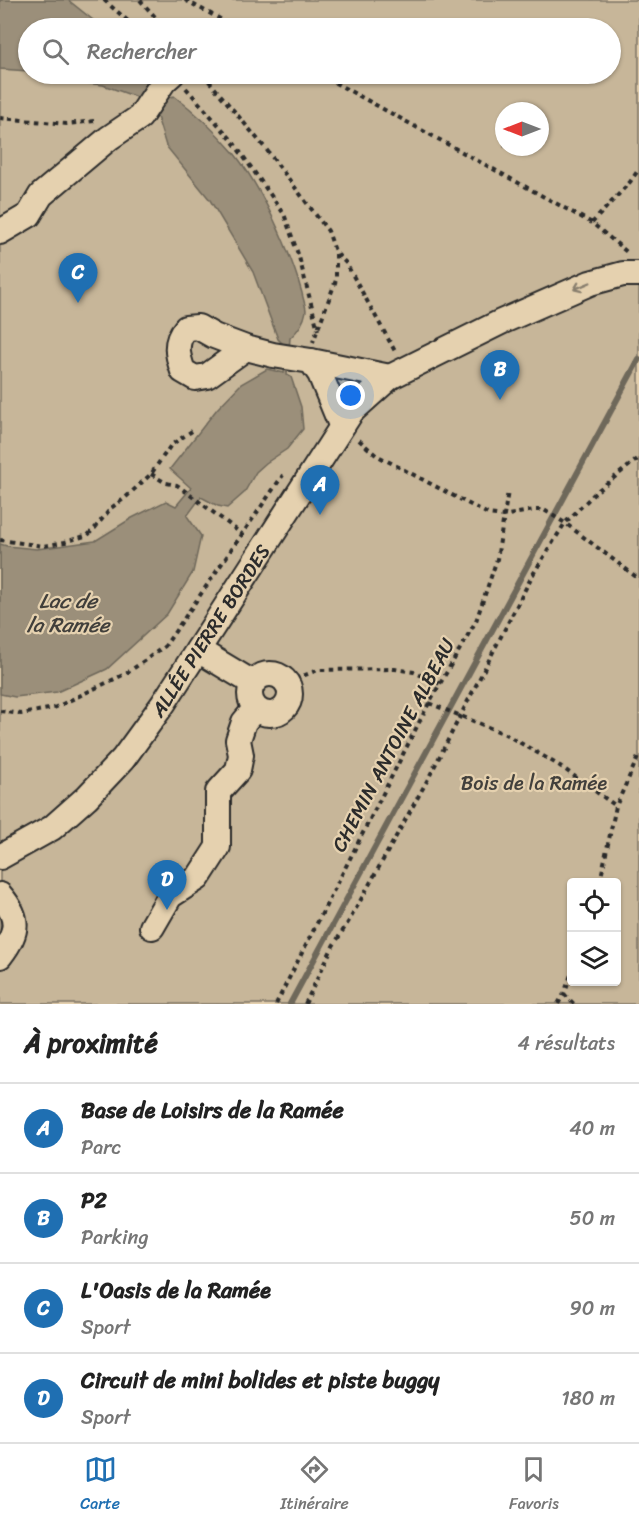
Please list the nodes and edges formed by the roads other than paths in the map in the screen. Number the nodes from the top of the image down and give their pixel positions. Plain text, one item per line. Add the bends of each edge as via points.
1 (167, 84) edge
2 (0, 232) edge
3 (635, 265) edge
4 (246, 348) dead end
5 (293, 358) junction
6 (397, 373) junction
7 (342, 425) junction
8 (198, 650) junction
9 (253, 683) junction
10 (255, 709) junction
11 (0, 857) edge
12 (0, 895) edge
13 (152, 927) dead end
14 (0, 956) edge

1 - 2 lane via 140,117 41,195 29,215
3 -> 6 lane, ALLÉE PIERRE BORDES via 623,274 590,283 523,312
4 - 5 lane
5 - 6 lane
5 - 7 lane via 320,374
6 - 7 lane, ALLÉE PIERRE BORDES via 352,411
7 - 8 lane, ALLÉE PIERRE BORDES
8 - 9 lane
8 - 11 lane, ALLÉE PIERRE BORDES via 123,759 87,797 52,828
9 - 10 lane via 250,696
9 - 10 lane via 262,675 276,674 287,682 291,693 288,705 279,713 266,714
10 - 13 lane via 244,722 238,740 238,770 218,792 218,847 198,878 170,896
12 - 14 lane via 15,919 14,933

